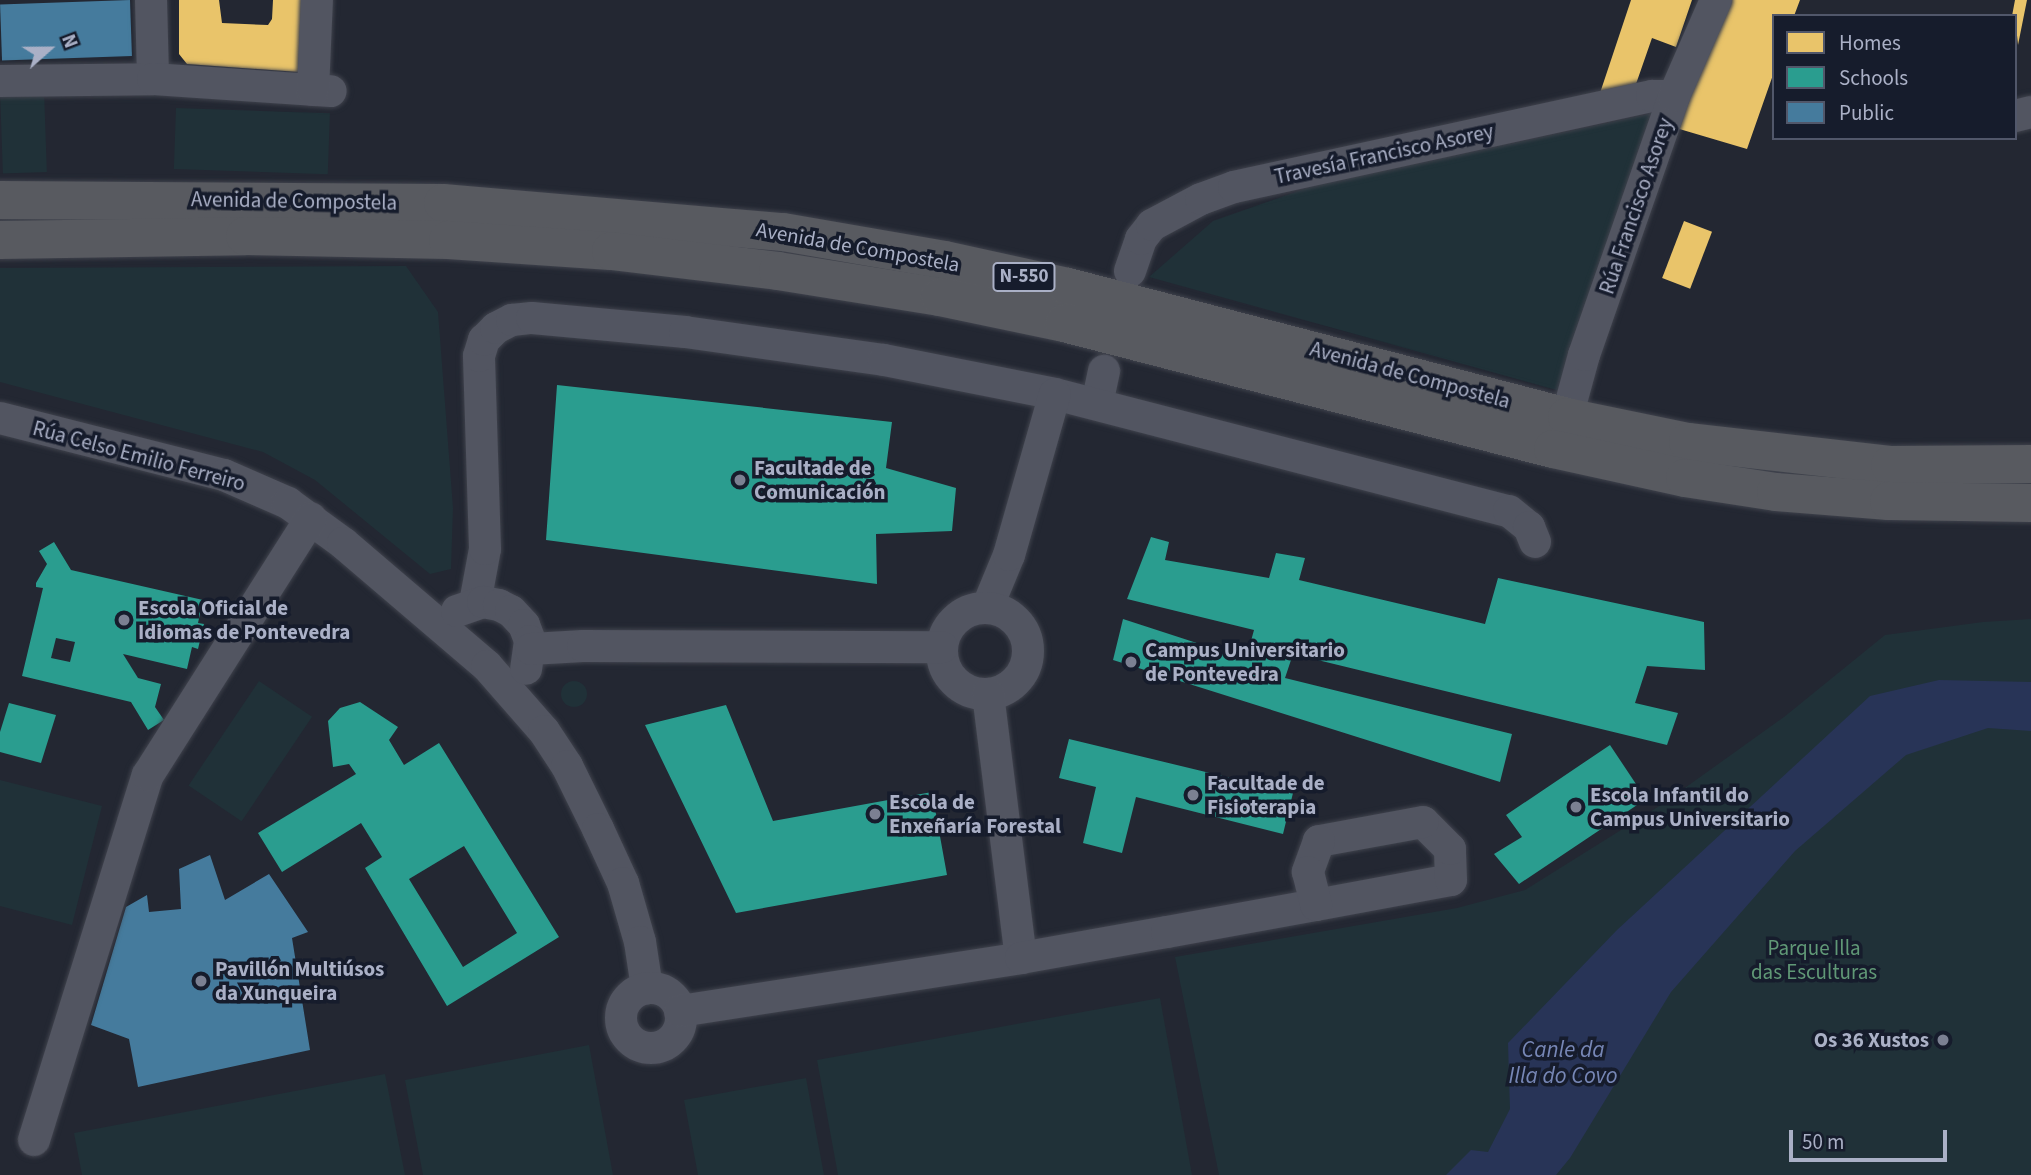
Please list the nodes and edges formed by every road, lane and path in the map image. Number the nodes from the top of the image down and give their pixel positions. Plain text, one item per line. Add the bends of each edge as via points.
1 (151, 0) edge
2 (317, 0) edge
3 (1716, 0) edge
4 (153, 79) junction
5 (0, 80) edge
6 (1674, 96) junction
7 (0, 200) edge
8 (0, 240) edge
9 (1130, 271) dead end
10 (1104, 371) dead end
11 (1055, 394) junction
12 (1097, 404) junction
13 (1567, 417) junction
14 (0, 418) edge
15 (2031, 464) edge
16 (2031, 503) edge
17 (311, 518) junction
18 (1535, 542) dead end
19 (475, 603) junction
20 (987, 608) junction
21 (440, 626) junction
22 (942, 648) junction
23 (531, 649) junction
24 (508, 688) junction
25 (988, 694) junction
26 (1316, 905) dead end
27 (1021, 958) junction
28 (647, 988) junction
29 (680, 1011) junction
30 (34, 1140) dead end

1 - 4 street
2 - 4 street via 322,90
3 - 6 street, Rúa Francisco Asorey
4 - 5 street
6 - 9 street, Travesía Francisco Asorey via 1652,96 1234,187 1152,225
6 - 13 street, Rúa Francisco Asorey
7 - 13 highway, Avenida de Compostela / N-550 via 443,203 783,232 1068,287
8 - 16 highway, Avenida de Compostela / N-550 via 246,236 448,240 611,251 778,271 1064,323 1553,449 1685,478 1876,500
10 - 12 street
11 - 12 street
11 - 19 street via 884,360 698,334 512,320 484,340 479,356 485,549
11 - 20 street via 1009,555
12 - 18 street via 1509,511 1529,527
13 - 15 highway, Avenida de Compostela / N-550 via 1777,455 1889,465
14 - 17 street, Rúa Celso Emilio Ferreiro via 224,475
17 - 21 street, Rúa Celso Emilio Ferreiro
17 - 30 street via 148,775
19 - 21 street via 459,609
19 - 23 street via 512,611 524,625
20 - 22 street via 962,614 952,623
20 - 25 street via 1014,618 1027,643 1023,671 1014,683
21 - 24 street, Rúa Celso Emilio Ferreiro
22 - 23 street
22 - 25 street via 943,662 960,686
23 - 24 street via 523,675
24 - 28 street, Rúa Celso Emilio Ferreiro via 559,755 598,829 623,883
25 - 27 street
26 - 27 street
27 - 29 street
28 - 29 street via 664,991
28 - 29 street via 630,997 622,1014 626,1034 633,1041 652,1048 669,1042 679,1028

